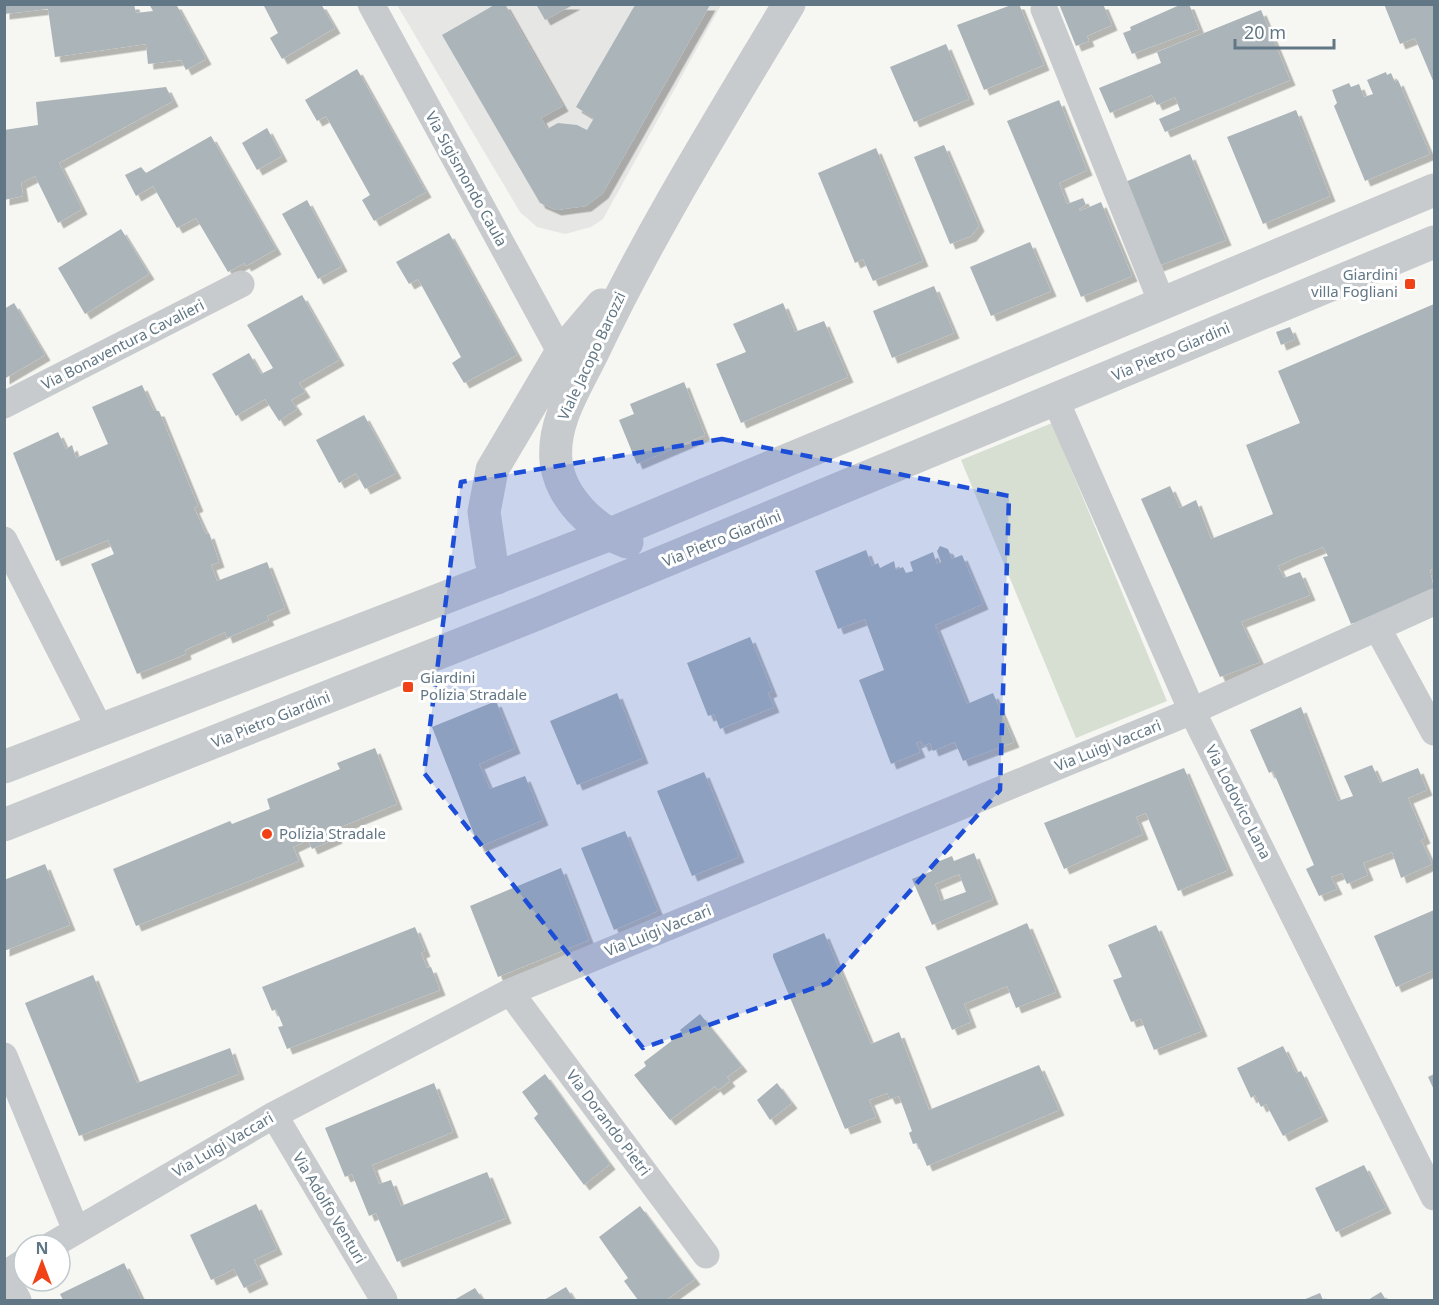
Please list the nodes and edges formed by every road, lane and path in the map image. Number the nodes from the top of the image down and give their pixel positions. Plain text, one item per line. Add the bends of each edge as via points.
1 (371, 4) edge
2 (789, 4) edge
3 (1044, 9) dead end
4 (1434, 190) edge
5 (1434, 242) edge
6 (632, 269) junction
7 (241, 284) dead end
8 (1162, 303) junction
9 (561, 353) junction
10 (1056, 401) junction
11 (4, 405) edge
12 (608, 535) junction
13 (6, 546) edge
14 (674, 558) junction
15 (497, 578) junction
16 (1434, 602) edge
17 (1378, 629) junction
18 (1192, 711) junction
19 (100, 729) junction
20 (1434, 732) edge
21 (4, 767) edge
22 (4, 825) edge
23 (510, 992) junction
24 (4, 1056) edge
25 (274, 1115) junction
26 (1434, 1197) edge
27 (76, 1230) junction
28 (71, 1233) edge
29 (706, 1255) dead end
30 (4, 1275) edge
31 (18, 1300) edge
32 (384, 1300) edge

1 - 9 street, Via Sigismondo Caula
2 - 6 street, Viale Jacopo Barozzi
3 - 8 street
4 - 8 street
5 - 10 street, Via Pietro Giardini
6 - 9 street, Viale Jacopo Barozzi
6 - 12 street, Viale Jacopo Barozzi via 560,421 556,461 572,503
7 - 11 street, Via Bonaventura Cavalieri
8 - 12 street
9 - 15 street, Viale Jacopo Barozzi via 492,470 484,512
10 - 14 street, Via Pietro Giardini
10 - 18 street, Via Lodovico Lana
12 - 14 street, Viale Jacopo Barozzi
12 - 15 street
13 - 19 street
14 - 22 street, Via Pietro Giardini
15 - 19 street
16 - 17 street, Via Luigi Vaccari
17 - 18 street, Via Luigi Vaccari
17 - 20 street
18 - 23 street, Via Luigi Vaccari
18 - 26 street, Via Lodovico Lana
19 - 21 street
23 - 25 street, Via Luigi Vaccari
23 - 29 street, Via Dorando Pietri
24 - 27 street
25 - 27 street, Via Luigi Vaccari
25 - 32 street, Via Adolfo Venturi
27 - 28 street, Via Luigi Vaccari
30 - 31 street

